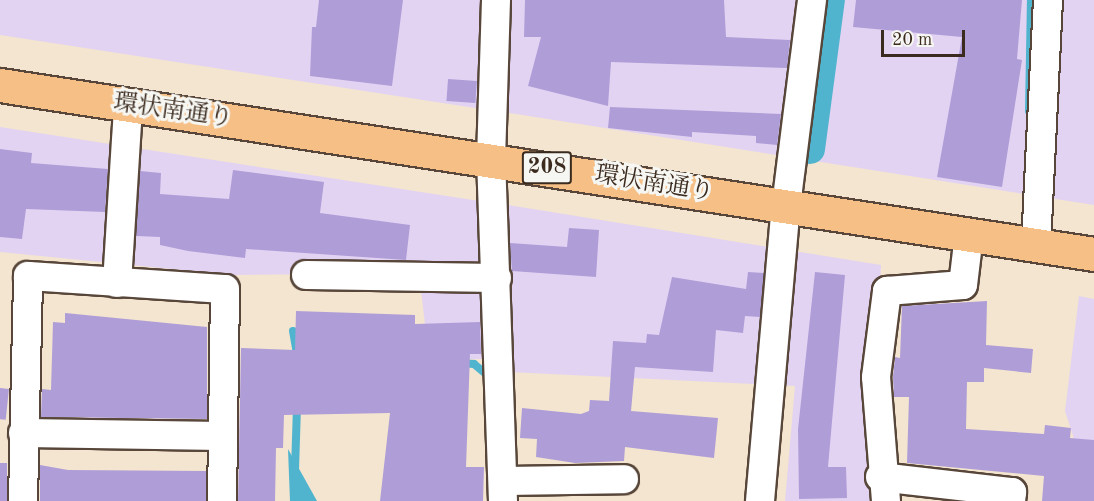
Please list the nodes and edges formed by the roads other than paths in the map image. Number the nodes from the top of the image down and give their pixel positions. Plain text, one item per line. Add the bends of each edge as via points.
1 (496, 0) edge
2 (812, 0) edge
3 (1048, 0) edge
4 (0, 85) edge
5 (128, 106) junction
6 (491, 159) junction
7 (786, 206) junction
8 (969, 235) junction
9 (1036, 245) junction
10 (1094, 254) edge
11 (306, 275) dead end
12 (497, 278) junction
13 (117, 283) junction
14 (23, 433) junction
15 (223, 436) junction
16 (624, 479) dead end
17 (883, 489) edge
18 (503, 491) edge
19 (22, 501) edge
20 (222, 501) edge
21 (760, 501) edge
22 (1011, 501) edge

1 - 6 street
2 - 7 street
3 - 9 street
4 - 5 highway, 環状南通り / 208
5 - 6 highway, 環状南通り / 208
5 - 13 street
6 - 7 highway, 環状南通り / 208
6 - 12 street
7 - 8 highway, 環状南通り / 208
7 - 21 street
8 - 9 highway, 環状南通り / 208
8 - 17 street via 963,285 887,291 876,377
9 - 10 highway, 環状南通り / 208
11 - 12 street
12 - 18 street
13 - 14 street via 28,276
13 - 15 street via 225,289
14 - 15 street
14 - 19 street
15 - 20 street
16 - 18 street
17 - 22 street via 1012,492

